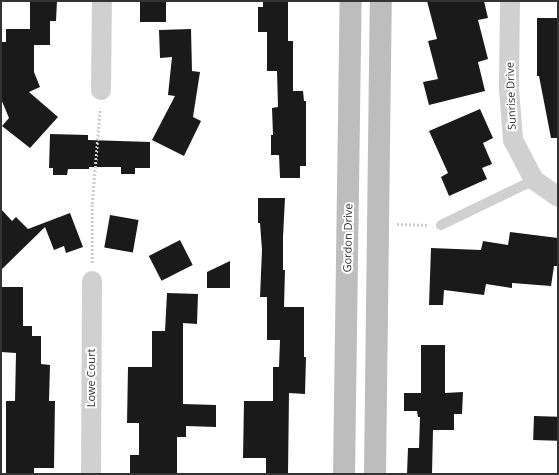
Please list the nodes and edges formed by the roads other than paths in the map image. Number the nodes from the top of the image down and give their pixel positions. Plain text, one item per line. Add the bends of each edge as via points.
1 (102, 1) edge
2 (351, 1) edge
3 (380, 1) edge
4 (510, 1) edge
5 (101, 90) road end
6 (534, 180) junction
7 (558, 197) edge
8 (441, 225) dead end
9 (92, 281) road end
10 (91, 474) edge
11 (344, 474) edge
12 (375, 474) edge

1 - 5 street
2 - 11 main road, Gordon Drive
3 - 12 main road
4 - 6 street, Sunrise Drive via 509,89 513,140
6 - 7 street, Sunrise Drive
6 - 8 lane
9 - 10 street, Lowe Court

